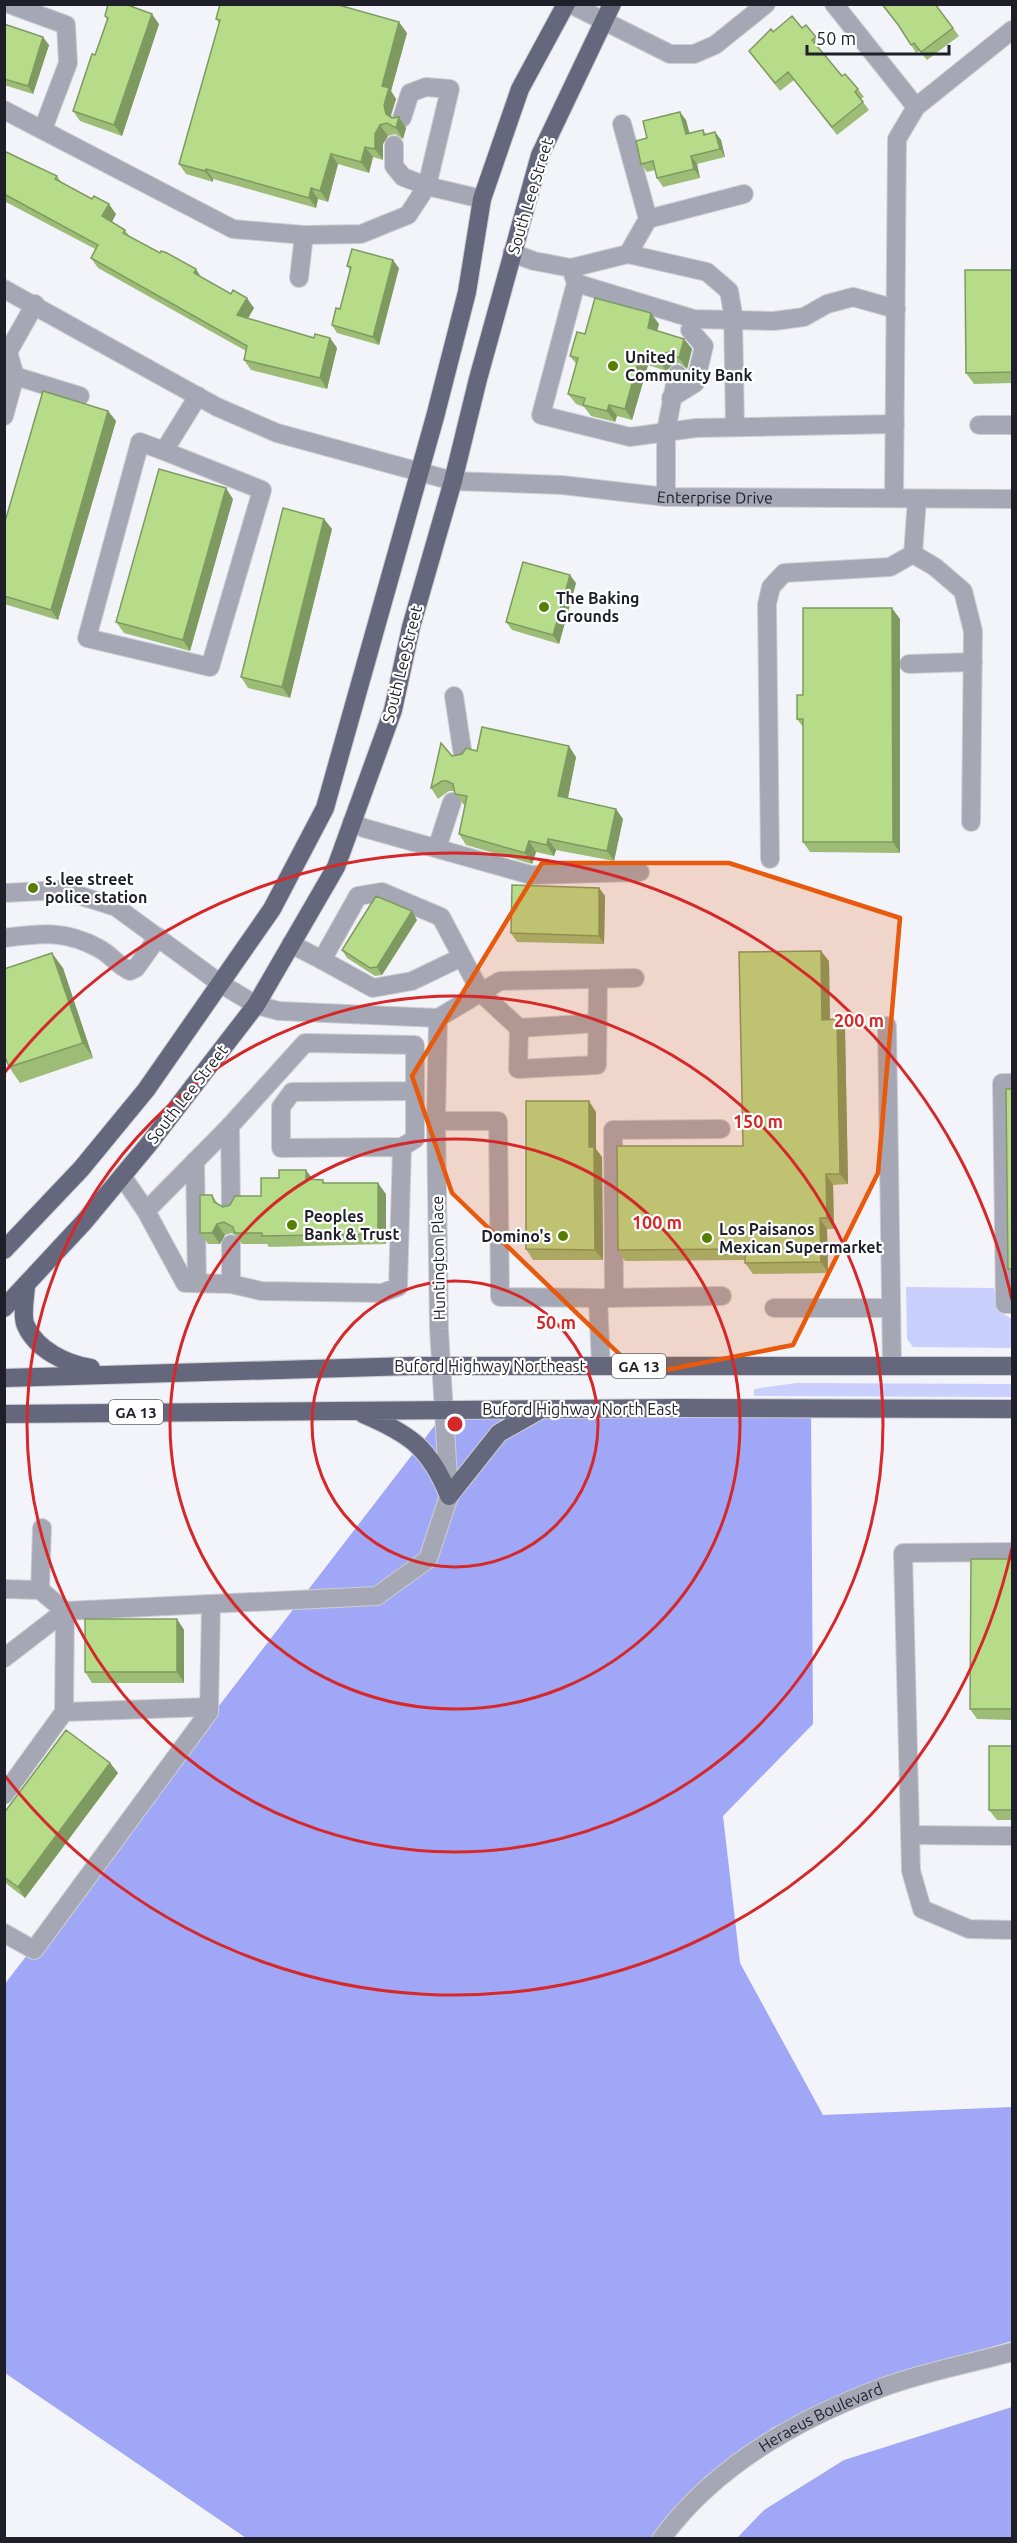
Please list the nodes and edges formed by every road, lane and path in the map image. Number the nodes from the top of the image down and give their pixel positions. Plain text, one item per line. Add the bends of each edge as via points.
1 (566, 4) edge
2 (570, 4) edge
3 (612, 4) edge
4 (766, 4) edge
5 (834, 4) edge
6 (7, 5) edge
7 (603, 22) junction
8 (1012, 30) edge
9 (916, 107) junction
10 (4, 110) edge
11 (402, 118) dead end
12 (622, 124) dead end
13 (43, 129) junction
14 (394, 145) edge
15 (427, 186) junction
16 (744, 194) dead end
17 (482, 200) junction
18 (648, 219) junction
19 (304, 235) junction
20 (512, 253) junction
21 (628, 254) junction
22 (573, 275) junction
23 (299, 278) dead end
24 (4, 289) edge
25 (35, 304) junction
26 (896, 309) junction
27 (733, 319) junction
28 (690, 332) junction
29 (6, 351) edge
30 (677, 374) edge
31 (15, 376) junction
32 (80, 396) dead end
33 (198, 396) junction
34 (671, 398) junction
35 (4, 416) edge
36 (895, 424) junction
37 (978, 425) dead end
38 (1012, 425) edge
39 (735, 427) junction
40 (666, 431) junction
41 (164, 451) junction
42 (420, 471) junction
43 (453, 481) junction
44 (666, 496) junction
45 (894, 498) junction
46 (917, 499) junction
47 (1012, 499) edge
48 (913, 554) junction
49 (973, 662) junction
50 (909, 664) dead end
51 (454, 696) dead end
52 (463, 756) edge
53 (452, 802) edge
54 (352, 822) junction
55 (971, 822) dead end
56 (437, 848) junction
57 (770, 859) dead end
58 (640, 872) dead end
59 (4, 893) edge
60 (158, 937) junction
61 (4, 938) edge
62 (291, 944) junction
63 (462, 957) junction
64 (322, 960) junction
65 (635, 978) dead end
66 (598, 979) junction
67 (221, 984) junction
68 (481, 993) junction
69 (255, 1005) junction
70 (305, 1012) junction
71 (438, 1018) junction
72 (598, 1023) junction
73 (887, 1026) dead end
74 (519, 1028) junction
75 (305, 1043) junction
76 (415, 1045) junction
77 (1007, 1083) edge
78 (415, 1091) junction
79 (436, 1121) junction
80 (230, 1126) junction
81 (721, 1130) dead end
82 (402, 1147) junction
83 (195, 1161) junction
84 (122, 1176) junction
85 (231, 1206) edge
86 (146, 1211) junction
87 (231, 1244) edge
88 (4, 1250) edge
89 (197, 1283) junction
90 (26, 1284) junction
91 (231, 1284) junction
92 (722, 1296) dead end
93 (606, 1298) junction
94 (1012, 1304) edge
95 (4, 1308) edge
96 (774, 1308) dead end
97 (891, 1308) junction
98 (441, 1366) junction
99 (601, 1366) junction
100 (891, 1366) junction
101 (1012, 1366) edge
102 (131, 1373) junction
103 (4, 1378) edge
104 (542, 1409) junction
105 (1012, 1409) edge
106 (444, 1410) junction
107 (354, 1411) junction
108 (4, 1414) edge
109 (449, 1496) junction
110 (42, 1528) dead end
111 (1012, 1552) edge
112 (4, 1589) edge
113 (40, 1590) junction
114 (211, 1604) junction
115 (65, 1611) junction
116 (4, 1658) edge
117 (209, 1707) junction
118 (64, 1712) junction
119 (4, 1795) edge
120 (910, 1835) junction
121 (1012, 1836) edge
122 (1012, 1930) edge
123 (4, 1933) edge
124 (1012, 2352) edge
125 (662, 2538) edge

1 - 17 main road, South Lee Street via 520,88
2 - 7 street
3 - 7 main road, South Lee Street
4 - 7 street via 716,45 694,54 670,54
5 - 9 street
6 - 13 street via 66,25 68,63
7 - 20 main road, South Lee Street via 540,155
8 - 9 street
9 - 26 street via 897,139
10 - 13 street
11 - 15 street via 410,93 426,87 450,89
12 - 18 street
13 - 19 street via 233,229
14 - 15 street via 394,166 403,177
15 - 17 street
15 - 19 street via 408,215 361,234
16 - 18 street
17 - 42 main road, South Lee Street via 467,292
18 - 21 street
19 - 23 street
20 - 22 street
20 - 43 main road, South Lee Street
21 - 22 street
21 - 27 street via 707,272 729,291
22 - 28 street
22 - 40 street via 541,415 630,437
24 - 25 street, Enterprise Drive
25 - 29 street
25 - 33 street, Enterprise Drive
26 - 27 street via 853,297 827,304 804,317 774,321
26 - 36 street
27 - 28 street
27 - 39 street
28 - 34 street via 704,346 695,384
29 - 31 street
30 - 34 street
31 - 32 street
31 - 35 street
33 - 41 street
33 - 42 street, Enterprise Drive via 277,433
34 - 40 street
36 - 39 street
36 - 45 street
37 - 38 street
39 - 40 street
40 - 44 street
41 - 41 street via 262,490 210,667 87,638 140,442
42 - 43 street, Enterprise Drive
42 - 67 main road, South Lee Street via 325,808 272,909
43 - 44 street, Enterprise Drive via 562,485
43 - 54 main road, South Lee Street via 411,627 393,710
44 - 45 street, Enterprise Drive
45 - 46 street, Enterprise Drive
46 - 47 street, Enterprise Drive
46 - 48 street
48 - 49 street via 963,591 973,631
48 - 57 street via 890,567 784,573 771,587 766,604
49 - 50 street
49 - 55 street
51 - 52 street
53 - 56 street
54 - 56 street
54 - 62 main road, South Lee Street via 336,867
56 - 58 street via 531,875
59 - 60 street via 62,890 116,908
60 - 61 street via 130,971 102,950 70,935
60 - 67 street
62 - 64 street
62 - 69 main road, South Lee Street
63 - 64 street via 412,981 374,988
63 - 64 street via 441,917 382,892 358,896
63 - 68 street
65 - 66 street
66 - 68 street via 500,981
66 - 72 street
67 - 69 street
67 - 88 main road, South Lee Street via 125,1116
68 - 71 street
68 - 74 street
69 - 70 street
69 - 84 main road, South Lee Street
70 - 71 street
70 - 75 street
71 - 76 street
71 - 79 street, Huntington Place
72 - 74 street
72 - 74 street via 597,1065 518,1070
73 - 97 street
75 - 76 street
75 - 80 street
76 - 78 street
77 - 94 street via 1005,1304
78 - 82 street via 415,1139
78 - 82 street via 292,1092 281,1107 281,1148
79 - 93 street via 498,1121 500,1297
79 - 98 street, Huntington Place
80 - 83 street
80 - 85 street
81 - 93 street via 613,1131
82 - 91 street via 398,1287 382,1293 261,1291
83 - 86 street
83 - 89 street
84 - 86 street
84 - 90 main road, South Lee Street
86 - 89 street via 178,1274 185,1283
87 - 91 street
89 - 91 street
90 - 95 main road, South Lee Street
90 - 102 main road via 25,1324 39,1344 72,1365
92 - 93 street
93 - 99 street
96 - 97 street
97 - 100 street
98 - 99 main road, Buford Highway Northeast / GA 13
98 - 102 main road, Buford Highway Northeast / GA 13
98 - 106 street, Huntington Place
99 - 100 main road, Buford Highway Northeast / GA 13
100 - 101 main road, Buford Highway Northeast / GA 13
102 - 103 main road, Buford Highway Northeast / GA 13
104 - 105 main road, Buford Highway North East / GA 13
104 - 106 main road, Buford Highway North East / GA 13
104 - 109 main road via 499,1433
106 - 107 main road, Buford Highway North East / GA 13
106 - 109 street, Huntington Place
107 - 108 main road, Buford Highway North East / GA 13
107 - 109 main road via 394,1427 425,1452 438,1467
109 - 114 street via 428,1559 377,1596
110 - 113 street
111 - 120 street via 903,1552
112 - 113 street
113 - 115 street
114 - 115 street
114 - 117 street
115 - 116 street
115 - 118 street
117 - 118 street
117 - 123 street via 34,1950
118 - 119 street
120 - 121 street
120 - 122 street via 911,1871 922,1909 969,1929
124 - 125 street, Heraeus Boulevard via 882,2388 792,2426 725,2473

